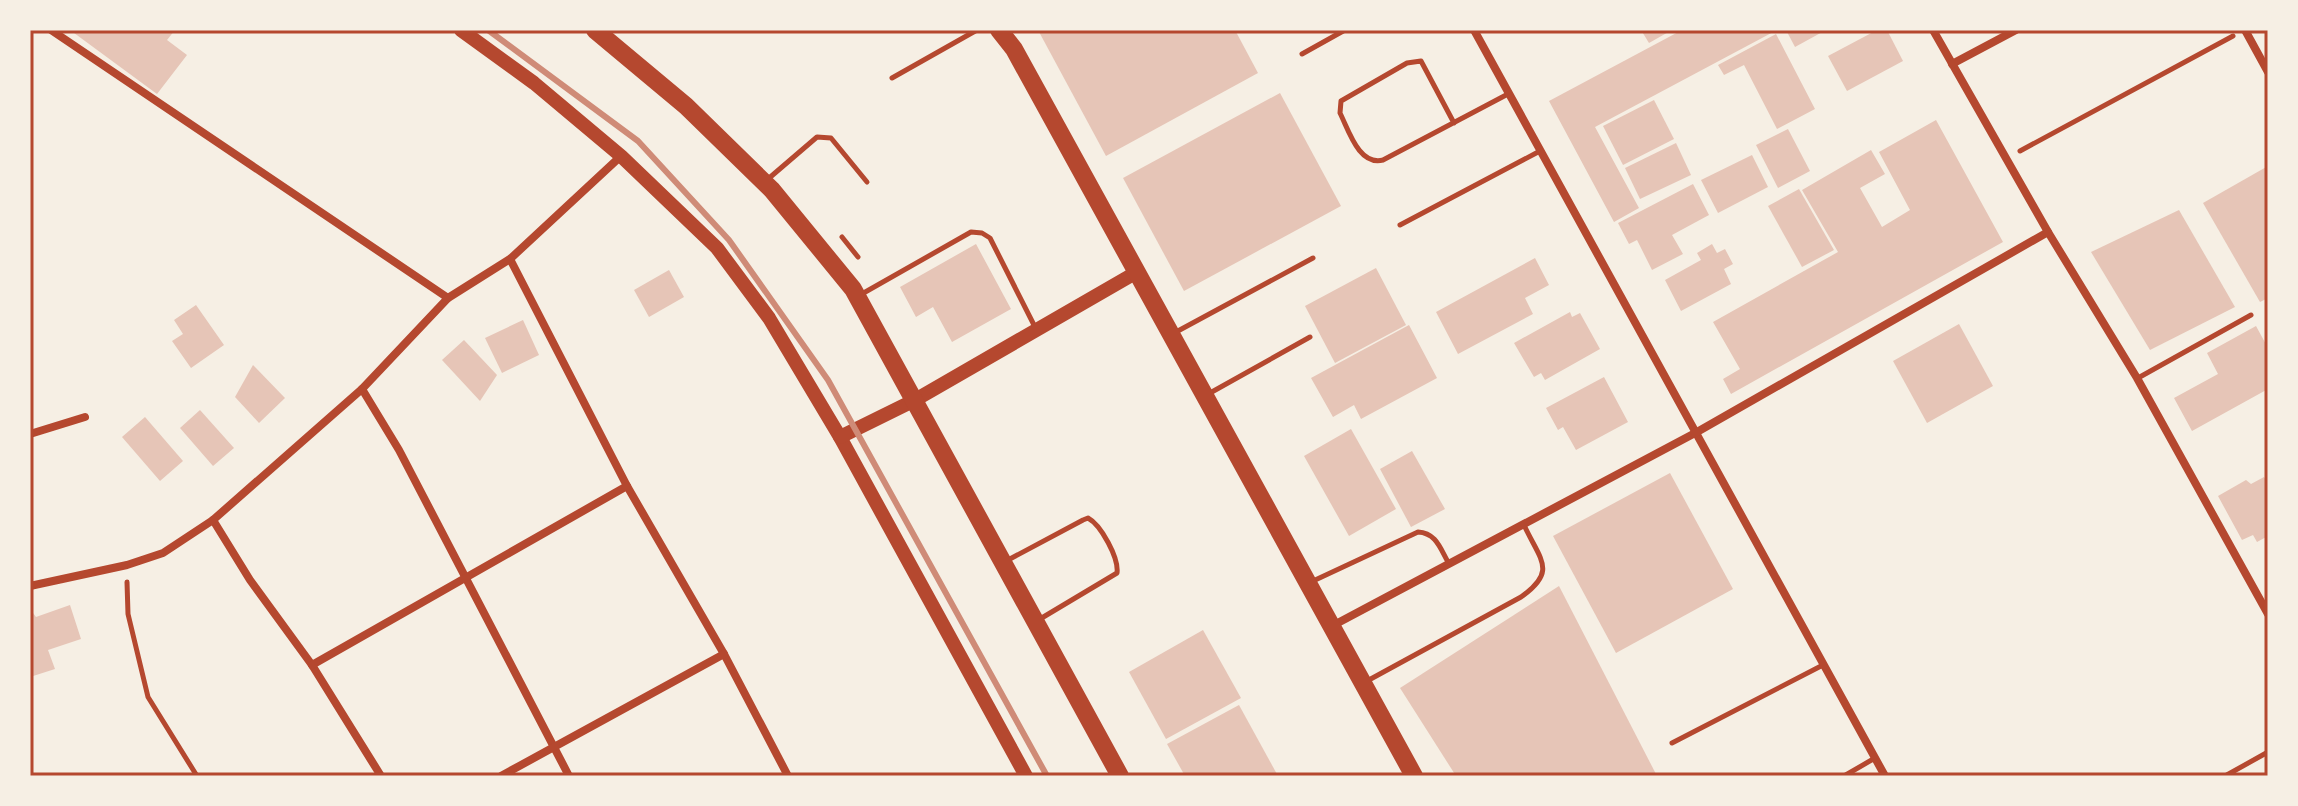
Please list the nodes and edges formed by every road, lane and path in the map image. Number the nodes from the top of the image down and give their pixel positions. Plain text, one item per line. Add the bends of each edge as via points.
1 (51, 30) edge
2 (461, 30) edge
3 (595, 30) edge
4 (977, 30) edge
5 (999, 30) edge
6 (1345, 30) edge
7 (1474, 30) edge
8 (1933, 30) edge
9 (2016, 30) edge
10 (2245, 30) edge
11 (1302, 54) dead end
12 (1952, 64) junction
13 (2268, 72) edge
14 (892, 78) dead end
15 (1509, 93) junction
16 (1454, 123) junction
17 (1541, 151) junction
18 (621, 156) junction
19 (2006, 158) junction
20 (764, 182) junction
21 (867, 182) dead end
22 (1400, 225) dead end
23 (2048, 232) junction
24 (1313, 258) dead end
25 (510, 259) junction
26 (1137, 272) junction
27 (857, 297) junction
28 (448, 298) junction
29 (2251, 315) dead end
30 (1037, 330) junction
31 (1172, 334) junction
32 (1310, 337) dead end
33 (2137, 378) junction
34 (362, 389) junction
35 (1205, 395) junction
36 (915, 400) junction
37 (85, 417) dead end
38 (1697, 432) junction
39 (30, 434) edge
40 (840, 437) junction
41 (627, 486) junction
42 (213, 520) junction
43 (1524, 523) junction
44 (1448, 562) junction
45 (1004, 563) junction
46 (127, 565) junction
47 (464, 578) junction
48 (1307, 583) junction
49 (30, 586) edge
50 (2268, 614) edge
51 (1036, 621) junction
52 (1332, 626) junction
53 (724, 654) junction
54 (1824, 664) junction
55 (312, 665) junction
56 (1363, 683) junction
57 (1672, 743) dead end
58 (553, 749) junction
59 (2268, 752) edge
60 (1875, 758) junction
61 (197, 776) edge
62 (381, 776) edge
63 (501, 776) edge
64 (569, 776) edge
65 (788, 776) edge
66 (1026, 776) edge
67 (1120, 776) edge
68 (1414, 776) edge
69 (1844, 776) edge
70 (1885, 776) edge
71 (2225, 776) edge

1 - 28 street
2 - 18 street
3 - 20 highway via 686,106
4 - 14 lane
5 - 26 highway
6 - 11 lane
7 - 15 street
8 - 12 street
9 - 12 street
10 - 13 street
10 - 19 path
12 - 19 street
15 - 16 lane
15 - 17 street
16 - 16 lane via 1375,162 1364,157 1339,105 1407,63 1421,61
17 - 22 lane
17 - 38 street
18 - 25 street
18 - 40 street via 717,248 769,318
19 - 23 street
20 - 21 lane via 817,137 825,136
20 - 27 highway
23 - 33 street
23 - 38 street
24 - 31 lane
25 - 28 street
25 - 41 street
26 - 30 street
26 - 31 highway
27 - 30 lane via 971,232 982,233 990,238
27 - 36 highway
28 - 34 street
29 - 33 lane
30 - 36 street
31 - 35 highway
32 - 35 lane
33 - 50 street
34 - 42 street
34 - 47 street
35 - 48 highway
36 - 40 street
36 - 45 highway
37 - 39 street
38 - 43 street
38 - 54 street
40 - 66 street
41 - 47 street
41 - 53 street
42 - 46 street via 163,553
42 - 55 street
43 - 44 street
43 - 56 lane via 1543,565 1538,585
44 - 48 lane via 1435,537 1418,532
44 - 52 street
45 - 51 highway
45 - 51 lane via 1083,520 1096,524 1118,564 1117,573
46 - 49 street
46 - 61 path via 128,614 148,697
47 - 55 street
47 - 58 street
48 - 52 highway
51 - 67 highway
52 - 56 highway
53 - 58 street
53 - 65 street
54 - 57 lane
54 - 60 street
55 - 62 street
56 - 68 highway
58 - 63 street
58 - 64 street
59 - 71 lane
60 - 69 lane
60 - 70 street

